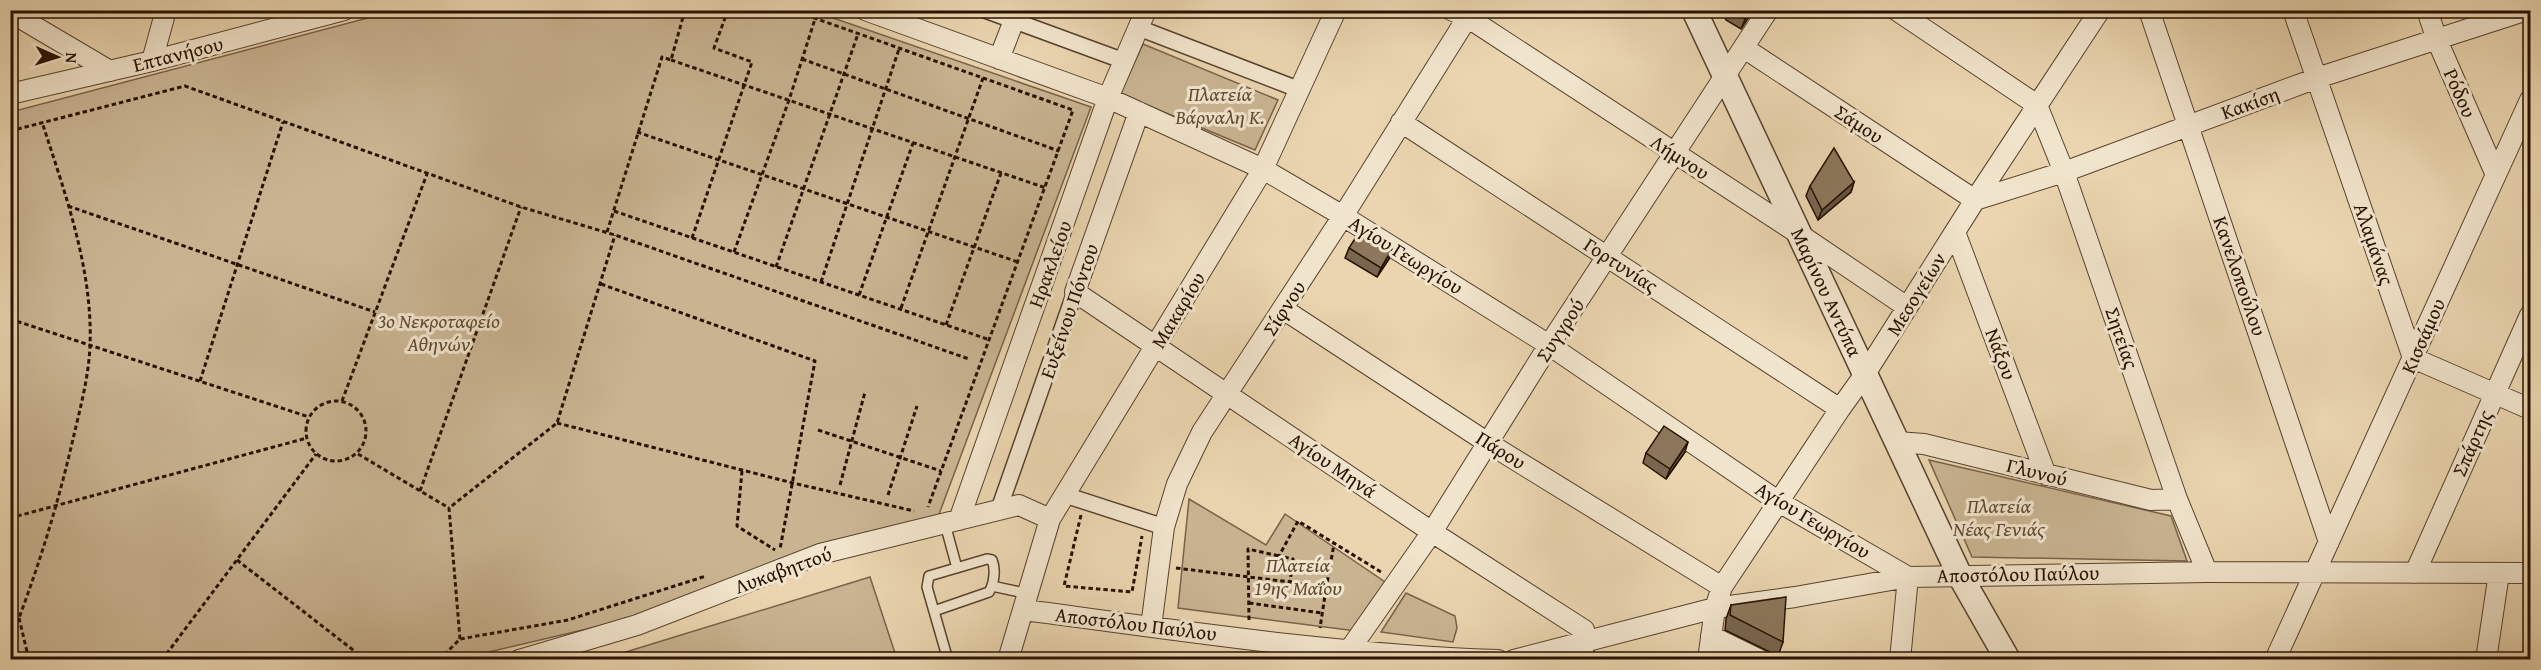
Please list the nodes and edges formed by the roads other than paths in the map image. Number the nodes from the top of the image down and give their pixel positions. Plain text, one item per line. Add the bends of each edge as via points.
1 (166, 10) edge
2 (344, 10) edge
3 (865, 10) edge
4 (985, 10) edge
5 (1336, 10) edge
6 (1694, 10) edge
7 (1768, 10) edge
8 (1896, 10) edge
9 (2149, 10) edge
10 (2293, 10) edge
11 (2427, 10) edge
12 (2527, 10) edge
13 (2098, 11) edge
14 (10, 12) edge
15 (1463, 13) edge
16 (899, 16) edge
17 (1016, 16) edge
18 (1142, 19) edge
19 (2437, 40) junction
20 (1744, 48) junction
21 (999, 59) junction
22 (152, 61) junction
23 (1124, 61) junction
24 (110, 71) junction
25 (1726, 77) junction
26 (2317, 78) junction
27 (1300, 90) junction
28 (10, 94) edge
29 (1108, 98) junction
30 (2530, 100) edge
31 (2037, 105) junction
32 (1139, 112) junction
33 (1401, 122) junction
34 (2190, 125) junction
35 (1675, 154) junction
36 (1263, 169) junction
37 (2064, 172) junction
38 (2496, 175) junction
39 (1975, 200) junction
40 (1343, 216) junction
41 (1955, 232) junction
42 (1799, 234) junction
43 (1608, 256) junction
44 (1075, 292) junction
45 (1907, 307) junction
46 (1283, 309) junction
47 (2530, 315) edge
48 (1549, 345) junction
49 (1157, 346) junction
50 (2413, 358) junction
51 (1866, 374) junction
52 (1228, 394) junction
53 (2494, 394) junction
54 (1840, 409) junction
55 (2530, 409) edge
56 (1897, 442) junction
57 (1488, 443) junction
58 (2046, 475) junction
59 (1065, 495) junction
60 (2177, 499) junction
61 (1779, 502) junction
62 (999, 509) junction
63 (1050, 519) junction
64 (952, 522) junction
65 (1164, 526) junction
66 (1432, 532) junction
67 (2329, 542) junction
68 (957, 568) junction
69 (2207, 572) junction
70 (2316, 572) junction
71 (2415, 573) junction
72 (2499, 573) junction
73 (2530, 573) edge
74 (1959, 574) junction
75 (1908, 577) junction
76 (992, 586) junction
77 (1722, 587) junction
78 (1027, 602) junction
79 (1715, 608) junction
80 (934, 611) junction
81 (1151, 627) junction
82 (1711, 636) junction
83 (1586, 650) edge
84 (1348, 654) edge
85 (1443, 659) edge
86 (519, 660) edge
87 (948, 660) edge
88 (1008, 660) edge
89 (1498, 660) edge
90 (1514, 660) edge
91 (1708, 660) edge
92 (1760, 660) edge
93 (1900, 660) edge
94 (2008, 660) edge
95 (2275, 660) edge
96 (2486, 660) edge

1 - 22 street
2 - 22 street, Επτανήσου
3 - 16 street, Αγίου Γεωργίου
4 - 17 street
5 - 27 street, Μακαρίου
6 - 25 street, Μαρίνου Αντύπα
7 - 20 street, Συγγρού
8 - 31 street
9 - 34 street, Κανελοπούλου
10 - 26 street, Αλαμάνας
11 - 19 street, Ρόδου
12 - 19 street, Κακίση
13 - 31 street, Μεσογείων
14 - 24 street
15 - 33 street, Σίφνου
15 - 35 street, Λήμνου
16 - 21 street, Αγίου Γεωργίου
17 - 21 street
17 - 23 street
18 - 23 street, Ηρακλείου
18 - 27 street
19 - 26 street, Κακίση
19 - 38 street, Ρόδου
20 - 25 street, Συγγρού
20 - 39 street, Σάμου
21 - 29 street, Αγίου Γεωργίου
22 - 24 street, Επτανήσου
23 - 29 street, Ηρακλείου
24 - 28 street, Επτανήσου
25 - 35 street, Συγγρού
25 - 42 street, Μαρίνου Αντύπα
26 - 34 street, Κακίση
26 - 50 street, Αλαμάνας
27 - 36 street, Μακαρίου
29 - 32 street, Αγίου Γεωργίου
29 - 64 street, Ηρακλείου
30 - 38 street, Κισσάμου
31 - 37 street, Σητείας
31 - 39 street, Μεσογείων
32 - 36 street, Αγίου Γεωργίου
32 - 44 street, Ευξείνου Πόντου
33 - 40 street, Σίφνου
33 - 43 street, Γορτυνίας
34 - 37 street, Κακίση
34 - 67 street, Κανελοπούλου
35 - 42 street, Λήμνου
35 - 43 street, Συγγρού
36 - 40 street, Αγίου Γεωργίου
36 - 49 street, Μακαρίου
37 - 39 street, Κακίση
37 - 60 street, Σητείας
38 - 50 street, Κισσάμου
39 - 41 street, Μεσογείων
40 - 46 street, Σίφνου
40 - 48 street, Αγίου Γεωργίου
41 - 45 street, Μεσογείων
41 - 58 street, Νάξου
42 - 45 street, Λήμνου
42 - 51 street, Μαρίνου Αντύπα
43 - 48 street, Συγγρού
43 - 54 street, Γορτυνίας
44 - 49 street, Αγίου Μηνά
44 - 62 street, Ευξείνου Πόντου
45 - 51 street, Μεσογείων
46 - 52 street, Σίφνου
46 - 57 street, Πάρου
47 - 53 street, Σπάρτης
48 - 57 street, Συγγρού
48 - 61 street, Αγίου Γεωργίου
49 - 52 street, Αγίου Μηνά
49 - 59 street, Μακαρίου
50 - 53 street
50 - 67 street, Κισσάμου
51 - 54 street, Μεσογείων
51 - 56 street, Μαρίνου Αντύπα
52 - 65 street, Σίφνου via 1202,432
52 - 66 street, Αγίου Μηνά
53 - 55 street
53 - 71 street, Σπάρτης
54 - 61 street, Μεσογείων
56 - 58 street, Γλυνού via 1924,444
56 - 74 street, Μαρίνου Αντύπα
57 - 66 street, Συγγρού
57 - 77 street, Πάρου
58 - 60 street, Γλυνού via 2151,500
59 - 63 street, Μακαρίου
59 - 65 street
60 - 69 street, Σητείας
61 - 75 street, Αγίου Γεωργίου
61 - 77 street, Μεσογείων
62 - 63 street, Λυκαβηττού via 1018,505
62 - 64 street, Λυκαβηττού
63 - 78 street, Μακαρίου
64 - 68 lane
64 - 86 street, Λυκαβηττού via 820,554 637,625
65 - 81 street, Σίφνου
66 - 83 street, Αγίου Μηνά via 1584,630
66 - 84 street, Συγγρού
67 - 70 street, Κισσάμου
68 - 76 lane via 992,560
68 - 80 lane via 929,576 927,587
69 - 70 street, Αποστόλου Παύλου
69 - 74 street, Αποστόλου Παύλου
70 - 71 street, Αποστόλου Παύλου
70 - 95 street, Κισσάμου
71 - 72 street, Αποστόλου Παύλου
72 - 73 street, Αποστόλου Παύλου
72 - 96 street
74 - 75 street, Αποστόλου Παύλου
74 - 94 street, Μαρίνου Αντύπα
75 - 79 street, Αποστόλου Παύλου
75 - 93 street
76 - 78 lane
76 - 80 lane via 983,595
77 - 79 street, Μεσογείων
78 - 81 street, Αποστόλου Παύλου
78 - 88 street, Μακαρίου
79 - 82 street, Μεσογείων
79 - 83 street, Αποστόλου Παύλου
80 - 87 lane
81 - 84 street, Αποστόλου Παύλου via 1318,646
82 - 91 street, Μεσογείων
82 - 92 street
83 - 90 street, Αποστόλου Παύλου
84 - 85 street, Αποστόλου Παύλου
85 - 89 street, Αποστόλου Παύλου

